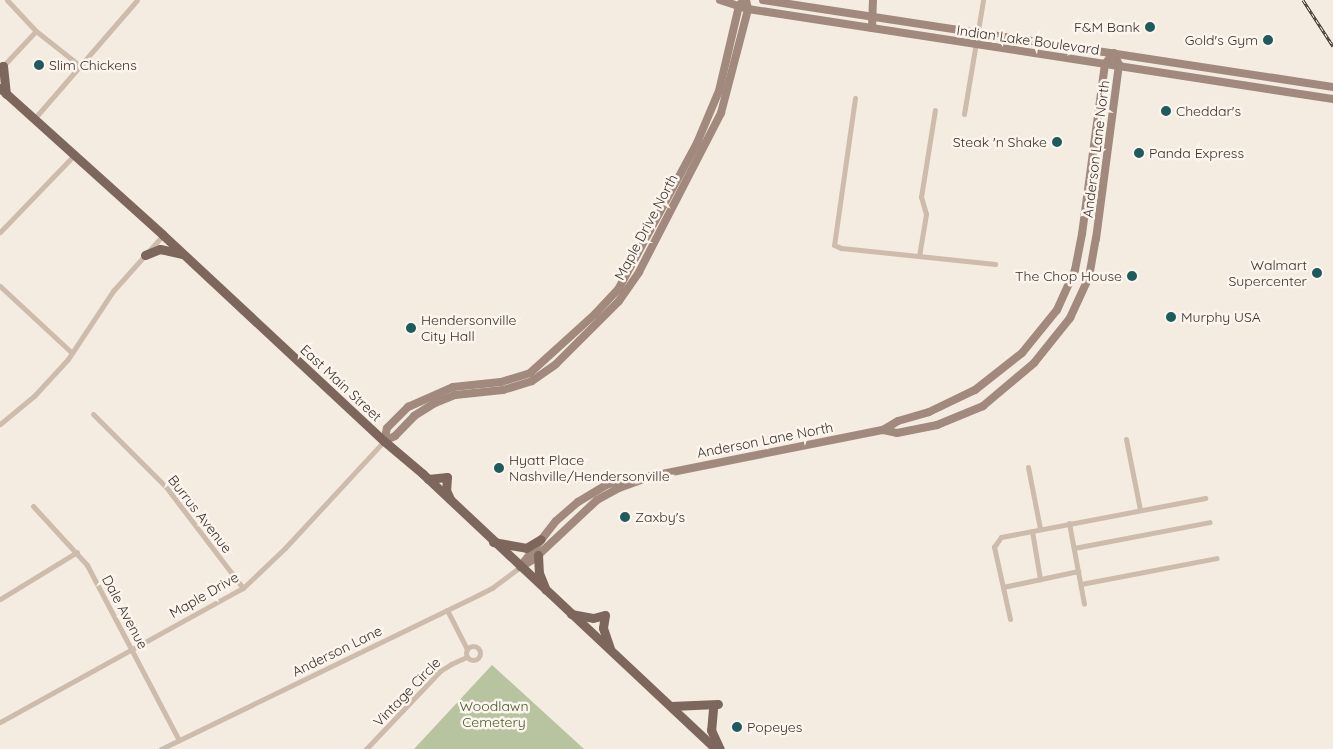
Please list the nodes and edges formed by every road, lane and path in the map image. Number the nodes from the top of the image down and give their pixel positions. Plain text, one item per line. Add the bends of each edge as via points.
1 (7, 0) edge
2 (137, 0) edge
3 (720, 0) edge
4 (763, 0) edge
5 (873, 0) edge
6 (983, 0) edge
7 (743, 2) edge
8 (748, 9) junction
9 (871, 16) junction
10 (872, 28) junction
11 (36, 31) junction
12 (978, 33) junction
13 (976, 44) junction
14 (1114, 53) junction
15 (1104, 64) junction
16 (79, 65) junction
17 (1119, 65) junction
18 (2, 66) edge
19 (1331, 86) edge
20 (3, 91) edge
21 (723, 93) junction
22 (855, 98) dead end
23 (1333, 99) edge
24 (934, 110) dead end
25 (964, 114) dead end
26 (34, 119) junction
27 (74, 155) junction
28 (0, 232) edge
29 (163, 235) junction
30 (145, 255) junction
31 (184, 255) junction
32 (919, 256) junction
33 (995, 264) dead end
34 (0, 286) edge
35 (72, 353) junction
36 (94, 414) dead end
37 (0, 424) edge
38 (883, 430) junction
39 (1126, 439) dead end
40 (384, 441) junction
41 (1028, 466) dead end
42 (652, 476) junction
43 (428, 479) junction
44 (1205, 498) dead end
45 (452, 502) junction
46 (34, 506) dead end
47 (1140, 510) junction
48 (1210, 522) dead end
49 (1069, 524) junction
50 (1040, 529) junction
51 (1032, 531) junction
52 (541, 539) junction
53 (493, 542) junction
54 (1074, 548) junction
55 (77, 552) junction
56 (538, 555) junction
57 (1217, 558) dead end
58 (520, 567) junction
59 (1078, 571) junction
60 (1040, 579) junction
61 (1081, 584) junction
62 (1003, 587) junction
63 (243, 588) junction
64 (548, 593) junction
65 (0, 599) edge
66 (1084, 604) dead end
67 (447, 610) junction
68 (571, 614) junction
69 (1010, 620) dead end
70 (132, 649) junction
71 (467, 649) junction
72 (611, 651) junction
73 (467, 657) junction
74 (671, 706) junction
75 (0, 722) edge
76 (179, 740) junction
77 (161, 749) edge
78 (366, 749) edge
79 (716, 749) edge
80 (720, 749) edge

1 - 11 street
2 - 16 street
3 - 7 street, Indian Lake Boulevard
4 - 9 street, Indian Lake Boulevard
5 - 9 street
6 - 12 street
7 - 8 street, Indian Lake Boulevard
7 - 21 street, Maple Drive North
8 - 10 street, Indian Lake Boulevard
8 - 21 street, Maple Drive North
9 - 10 street
9 - 12 street, Indian Lake Boulevard
10 - 13 street, Indian Lake Boulevard
11 - 16 street
11 - 18 street
12 - 13 street
12 - 14 street, Indian Lake Boulevard
13 - 15 street, Indian Lake Boulevard
13 - 25 street
14 - 15 street, Anderson Lane North
14 - 17 street, Anderson Lane North
14 - 19 street, Indian Lake Boulevard
15 - 17 street, Indian Lake Boulevard
15 - 38 street, Anderson Lane North via 1075,270 1057,310 1022,353 975,390
16 - 26 street
17 - 23 street, Indian Lake Boulevard
17 - 38 street, Anderson Lane North via 1093,258 1089,277 1070,318 1034,363 984,406 937,425 898,433
18 - 20 main road
20 - 26 main road, East Main Street
21 - 40 street, Maple Drive North via 700,144 622,291 572,342 530,373 502,386 454,391 408,407 388,428
22 - 32 street via 834,245
24 - 32 street via 921,197 926,214
26 - 27 main road, East Main Street
27 - 28 street
27 - 29 main road, East Main Street
29 - 30 street
29 - 31 main road, East Main Street
30 - 31 main road via 160,249
30 - 35 street via 112,291
31 - 40 main road, East Main Street
32 - 33 street
34 - 35 street
35 - 37 street via 34,396
36 - 63 street, Burrus Avenue via 166,487
38 - 42 street, Anderson Lane North
39 - 47 street
40 - 43 main road, East Main Street
40 - 63 street, Maple Drive via 285,548
41 - 50 street
42 - 52 street, Anderson Lane North via 606,485 578,502
42 - 56 street, Anderson Lane North via 597,500
43 - 45 main road, East Main Street
43 - 45 main road via 447,477 446,490
44 - 47 street
45 - 53 main road, East Main Street
46 - 55 street, Dale Avenue
47 - 49 street
48 - 54 street
49 - 50 street
49 - 54 street
50 - 51 street
51 - 60 street
51 - 62 street via 1001,537 996,542 994,547
52 - 53 main road via 526,548
52 - 58 street, Anderson Lane North
53 - 58 main road, East Main Street
54 - 59 street
55 - 65 street
55 - 70 street, Dale Avenue via 87,564
56 - 58 street, Anderson Lane North
56 - 64 main road via 539,573
57 - 61 street
58 - 64 main road, East Main Street
58 - 67 street, Anderson Lane via 492,588
59 - 60 street
59 - 61 street
60 - 62 street
61 - 66 street
62 - 69 street
63 - 70 street, Maple Drive
64 - 68 main road, East Main Street
67 - 71 street
67 - 76 street, Anderson Lane
68 - 72 main road, East Main Street
68 - 72 main road via 593,618 605,615 603,628
70 - 75 street, Maple Drive
70 - 76 street, Dale Avenue
71 - 73 street
71 - 73 street via 475,646 480,653 474,660
72 - 74 main road, East Main Street
73 - 78 street, Vintage Circle via 440,671
74 - 79 main road, East Main Street
74 - 80 main road via 715,707 711,730
76 - 77 street, Anderson Lane

